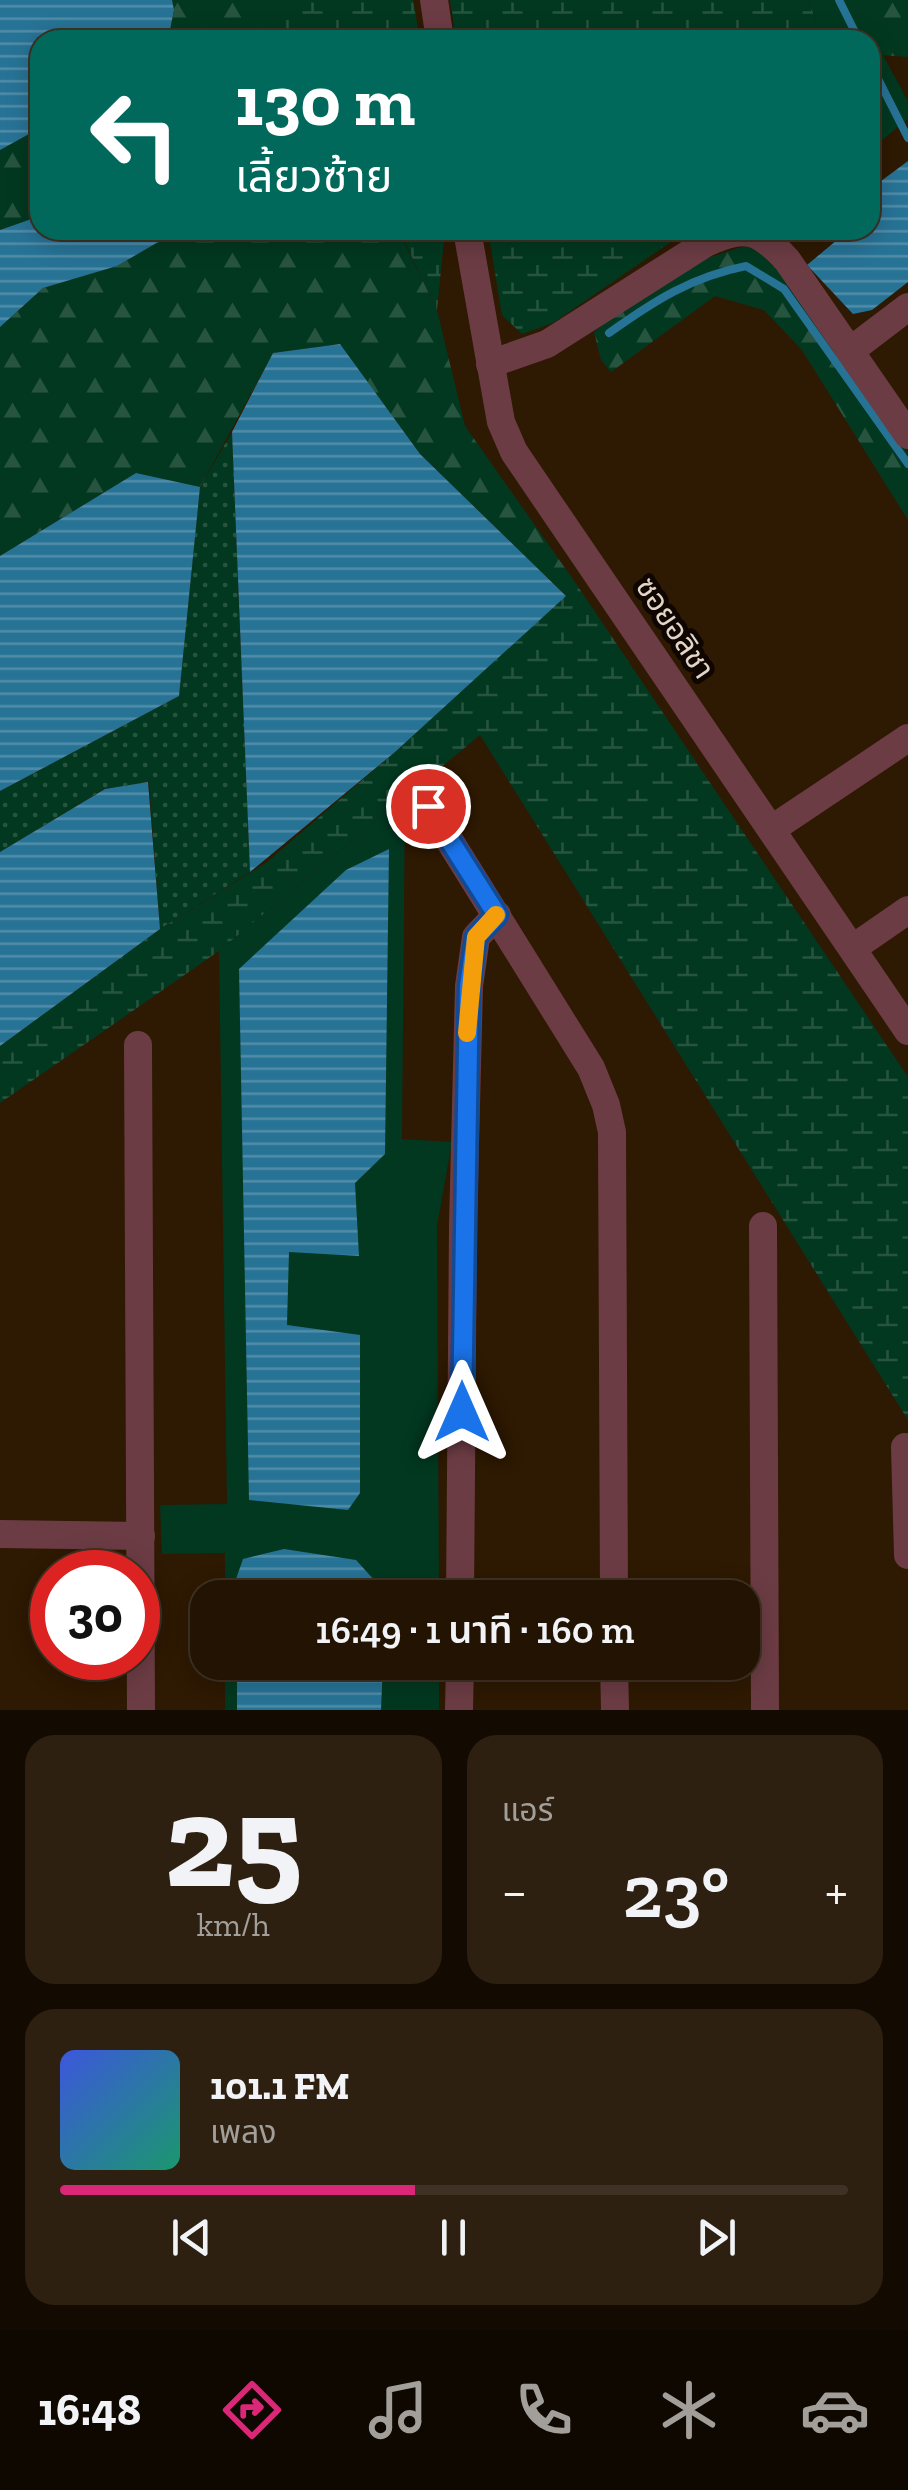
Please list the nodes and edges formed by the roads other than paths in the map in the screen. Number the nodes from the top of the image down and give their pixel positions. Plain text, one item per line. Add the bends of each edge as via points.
1 (434, 0) edge
2 (438, 30) edge
3 (469, 240) edge
4 (713, 240) edge
5 (769, 240) edge
6 (908, 307) edge
7 (850, 351) junction
8 (490, 364) junction
9 (908, 435) edge
10 (908, 738) edge
11 (428, 806) dead end
12 (772, 828) junction
13 (908, 910) edge
14 (497, 915) junction
15 (852, 948) junction
16 (908, 1030) edge
17 (138, 1046) dead end
18 (763, 1226) dead end
19 (905, 1447) dead end
20 (0, 1534) edge
21 (141, 1536) junction
22 (908, 1555) edge
23 (460, 1580) edge
24 (614, 1580) edge
25 (460, 1680) edge
26 (614, 1680) edge
27 (142, 1710) edge
28 (460, 1710) edge
29 (615, 1710) edge
30 (765, 1710) edge

1 - 2 street
3 - 8 street, ซอยอลิชา
4 - 8 street via 547,344
5 - 7 street
6 - 7 street
7 - 9 street
8 - 12 street, ซอยอลิชา via 514,452
10 - 12 street
11 - 14 street
12 - 15 street, ซอยอลิชา
13 - 15 street
14 - 23 street via 476,937 469,986
14 - 24 street via 591,1068 612,1132
15 - 16 street, ซอยอลิชา
17 - 21 street
18 - 30 street
19 - 22 street
20 - 21 street
21 - 27 street
25 - 28 street
26 - 29 street

